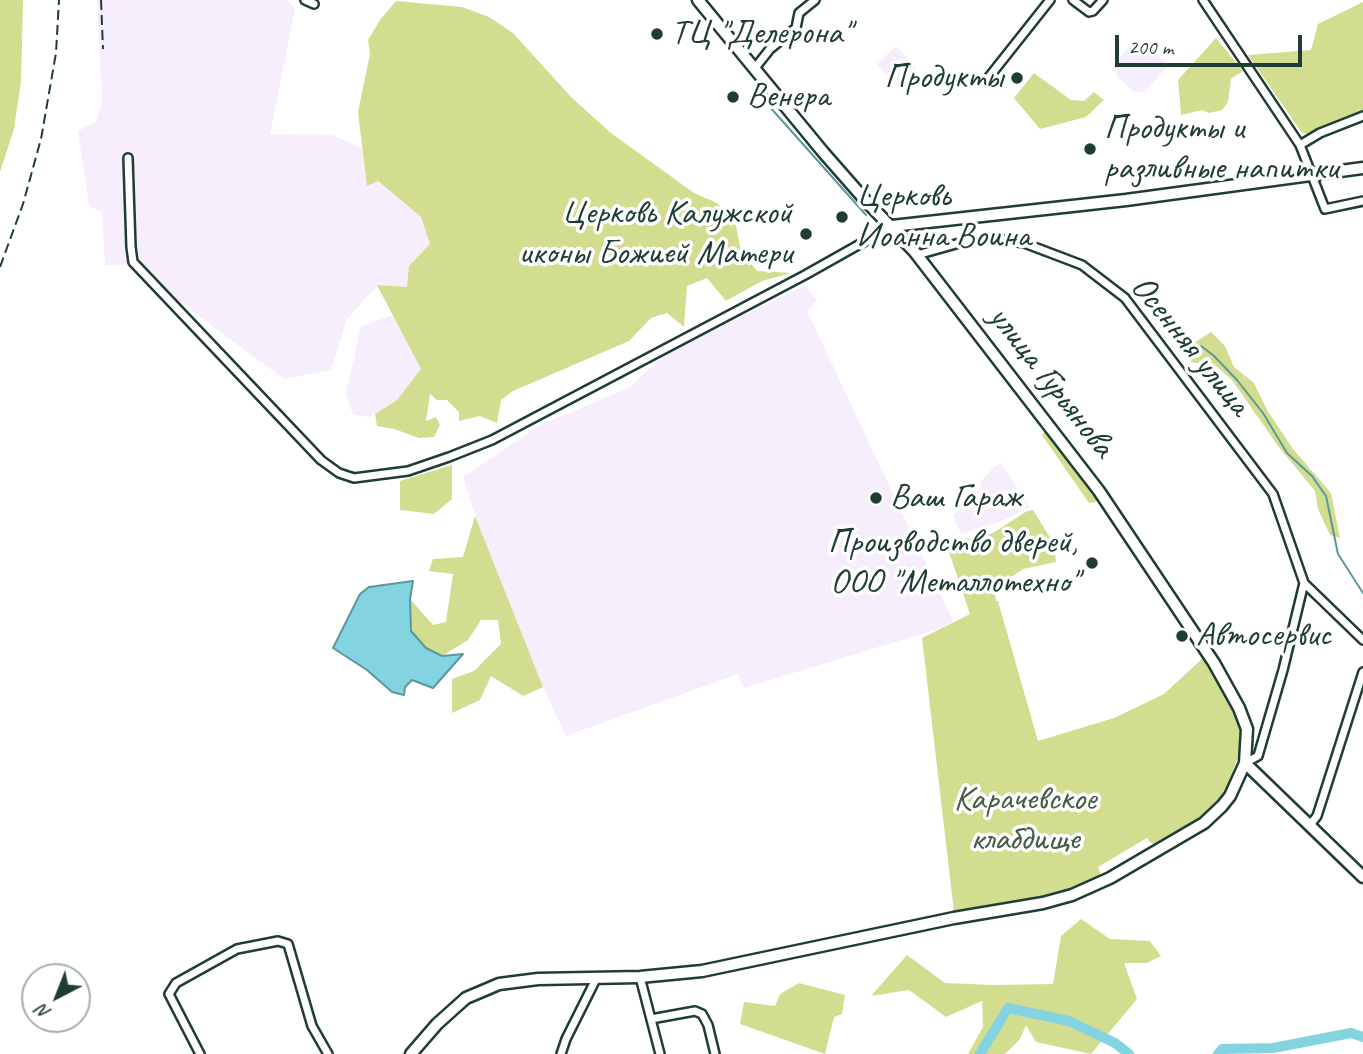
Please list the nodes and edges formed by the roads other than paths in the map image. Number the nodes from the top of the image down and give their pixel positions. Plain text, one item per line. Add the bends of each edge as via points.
1 (306, 0) edge
2 (698, 0) edge
3 (815, 0) edge
4 (1050, 0) edge
5 (1073, 0) edge
6 (1103, 0) edge
7 (1203, 0) edge
8 (314, 4) dead end
9 (755, 68) junction
10 (989, 77) dead end
11 (1363, 116) edge
12 (1300, 145) junction
13 (128, 158) dead end
14 (1363, 168) edge
15 (1310, 175) junction
16 (1363, 201) edge
17 (892, 226) junction
18 (917, 255) junction
19 (1304, 583) junction
20 (1363, 640) edge
21 (1363, 672) edge
22 (1245, 763) junction
23 (1309, 826) junction
24 (1363, 877) edge
25 (597, 977) junction
26 (639, 977) junction
27 (651, 1019) junction
28 (200, 1054) edge
29 (328, 1054) edge
30 (411, 1054) edge
31 (561, 1054) edge
32 (660, 1054) edge
33 (715, 1054) edge

1 - 8 street
2 - 9 street, улица Гурьянова
3 - 9 street via 799,13 796,29
4 - 10 street
5 - 6 street via 1089,12
7 - 12 street
9 - 17 street, улица Гурьянова
11 - 12 street
12 - 15 street
13 - 17 street via 133,262 321,460 354,478 408,471 492,440
14 - 15 street
15 - 16 street via 1325,209
15 - 17 street
17 - 18 street, улица Гурьянова
18 - 19 street, Осенняя улица via 966,241 1024,243 1082,265 1125,298 1273,494
18 - 22 street, улица Гурьянова via 1099,491 1214,663 1244,718
19 - 20 street, Осенняя улица
19 - 22 street via 1258,755
21 - 23 street via 1317,816
22 - 23 street
22 - 26 street via 1230,796 1204,822 1110,878 1072,895 702,971
23 - 24 street
25 - 26 street
25 - 30 street via 519,981 482,989 451,1010
25 - 31 street
26 - 27 street
27 - 32 street
27 - 33 street via 695,1011 702,1014
28 - 29 street via 169,994 176,983 237,949 278,941 288,944 312,1026

